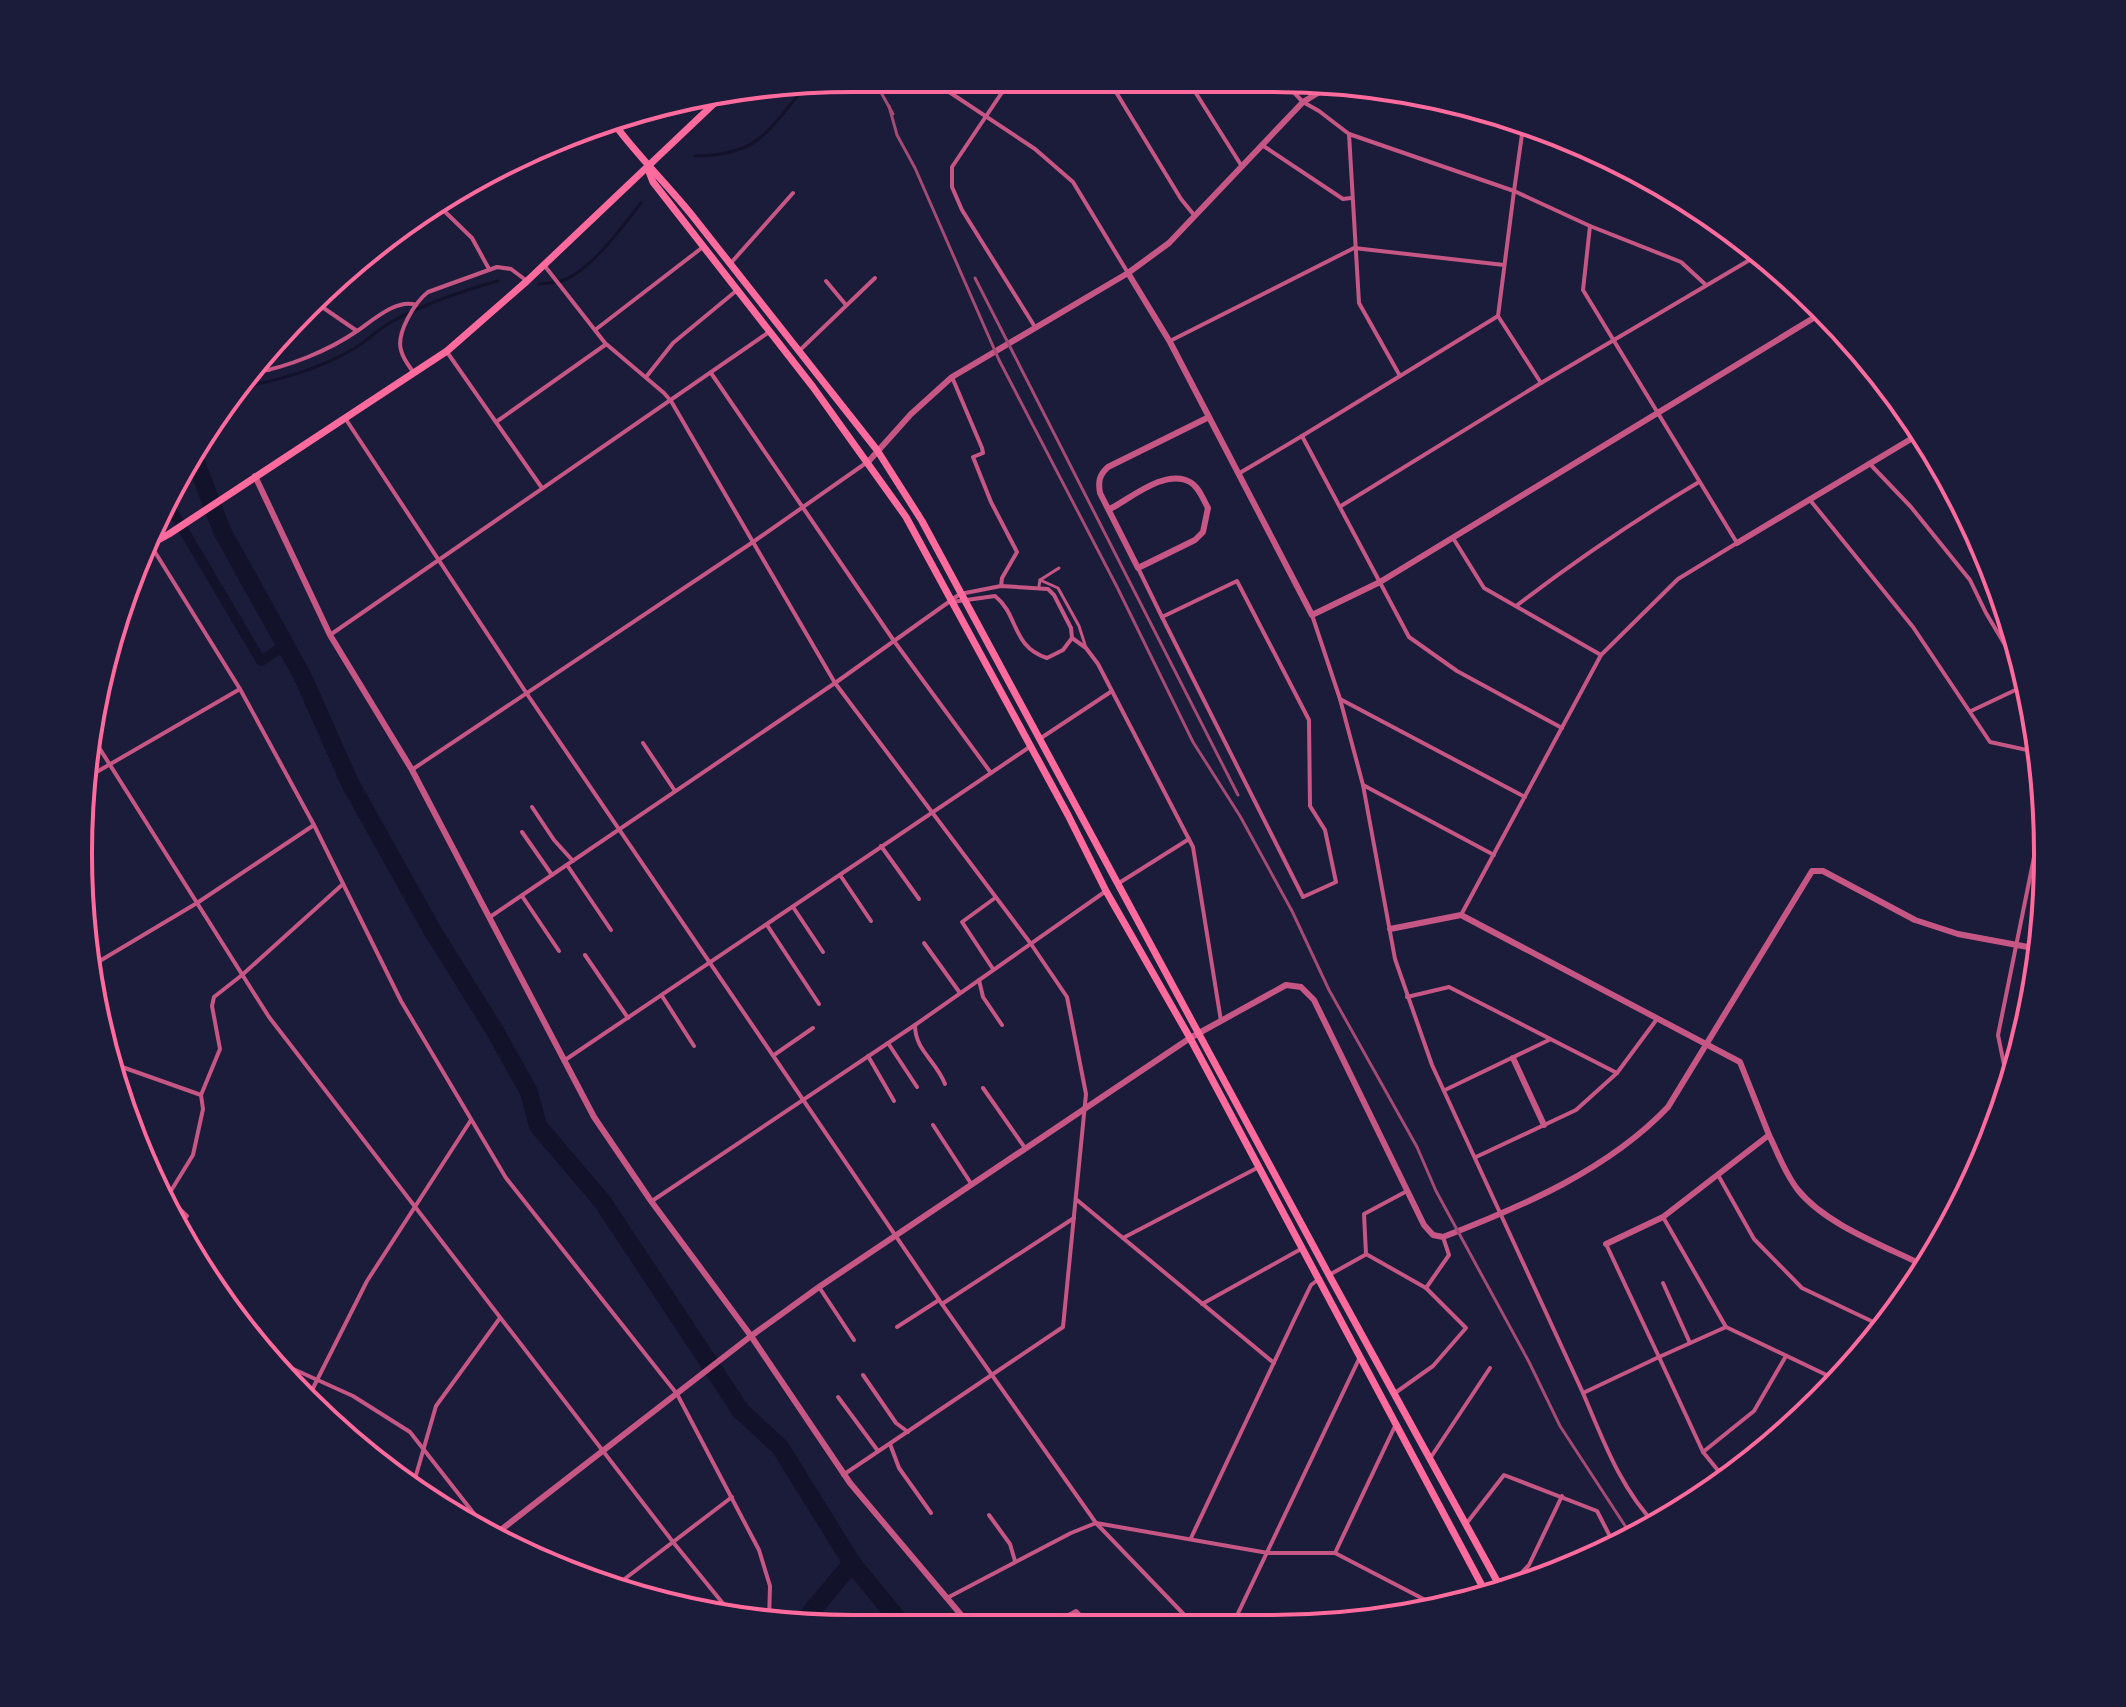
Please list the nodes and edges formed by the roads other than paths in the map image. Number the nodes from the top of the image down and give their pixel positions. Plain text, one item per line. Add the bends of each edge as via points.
1 (948, 92) edge
2 (1003, 92) edge
3 (1116, 92) edge
4 (1195, 92) edge
5 (1294, 93) edge
6 (1317, 94) edge
7 (1303, 102) junction
8 (711, 106) edge
9 (986, 119) junction
10 (618, 129) edge
11 (1349, 134) junction
12 (1522, 134) edge
13 (1262, 145) junction
14 (647, 166) junction
15 (1242, 166) junction
16 (1514, 191) junction
17 (793, 193) dead end
18 (1352, 198) junction
19 (444, 211) edge
20 (1195, 216) junction
21 (1590, 226) junction
22 (703, 247) junction
23 (1354, 248) junction
24 (1749, 260) edge
25 (730, 264) junction
26 (1504, 265) junction
27 (547, 268) junction
28 (489, 269) junction
29 (1128, 273) junction
30 (875, 278) dead end
31 (527, 281) junction
32 (826, 281) dead end
33 (1706, 285) junction
34 (737, 291) junction
35 (416, 305) junction
36 (846, 305) junction
37 (323, 308) edge
38 (1498, 316) junction
39 (1814, 318) edge
40 (1035, 328) junction
41 (595, 330) junction
42 (357, 331) junction
43 (769, 331) junction
44 (1613, 339) junction
45 (1170, 342) junction
46 (607, 344) junction
47 (447, 351) junction
48 (799, 352) junction
49 (269, 370) joint
50 (265, 371) edge
51 (414, 373) junction
52 (711, 373) junction
53 (1400, 376) junction
54 (646, 377) junction
55 (952, 377) junction
56 (1541, 383) junction
57 (671, 401) junction
58 (1657, 413) junction
59 (345, 418) junction
60 (1207, 418) junction
61 (496, 422) junction
62 (1302, 436) junction
63 (1911, 439) edge
64 (877, 450) junction
65 (868, 462) junction
66 (1869, 463) junction
67 (1238, 474) junction
68 (255, 476) junction
69 (1699, 482) junction
70 (542, 488) junction
71 (1809, 498) junction
72 (1341, 506) junction
73 (803, 508) junction
74 (1110, 509) junction
75 (1452, 537) junction
76 (161, 538) edge
77 (753, 542) junction
78 (1737, 543) junction
79 (154, 553) edge
80 (436, 559) junction
81 (1059, 568) dead end
82 (1138, 568) junction
83 (1380, 582) junction
84 (1040, 583) junction
85 (1001, 586) junction
86 (962, 597) junction
87 (952, 602) junction
88 (1516, 606) junction
89 (1312, 615) junction
90 (1162, 617) junction
91 (330, 635) junction
92 (1072, 638) junction
93 (894, 641) junction
94 (2004, 644) edge
95 (1086, 648) junction
96 (1601, 655) junction
97 (835, 683) junction
98 (240, 689) junction
99 (2016, 690) edge
100 (1112, 691) junction
101 (527, 694) junction
102 (1340, 699) junction
103 (1971, 711) junction
104 (1562, 728) junction
105 (1039, 739) junction
106 (643, 743) dead end
107 (1031, 746) junction
108 (100, 749) edge
109 (2026, 750) edge
110 (109, 764) junction
111 (412, 770) junction
112 (97, 771) edge
113 (991, 773) junction
114 (1363, 785) junction
115 (676, 792) junction
116 (1525, 797) junction
117 (532, 807) dead end
118 (931, 812) junction
119 (314, 825) junction
120 (619, 830) junction
121 (522, 832) dead end
122 (1189, 839) junction
123 (881, 846) junction
124 (1494, 855) junction
125 (2034, 860) edge
126 (573, 861) junction
127 (567, 865) junction
128 (552, 875) junction
129 (840, 875) junction
130 (1119, 883) junction
131 (343, 884) junction
132 (1106, 891) junction
133 (522, 896) junction
134 (995, 898) junction
135 (919, 899) dead end
136 (197, 903) junction
137 (793, 907) junction
138 (1461, 915) junction
139 (490, 917) junction
140 (871, 921) dead end
141 (767, 925) junction
142 (1390, 929) junction
143 (611, 930) dead end
144 (924, 943) dead end
145 (1031, 944) junction
146 (2017, 945) junction
147 (2028, 947) edge
148 (559, 951) dead end
149 (823, 952) dead end
150 (585, 955) dead end
151 (100, 961) edge
152 (712, 964) junction
153 (994, 969) junction
154 (242, 975) junction
155 (979, 980) junction
156 (960, 993) junction
157 (662, 996) junction
158 (1407, 997) junction
159 (819, 1004) dead end
160 (628, 1018) junction
161 (1657, 1019) junction
162 (1221, 1021) junction
163 (915, 1025) junction
164 (1002, 1025) dead end
165 (813, 1028) dead end
166 (1194, 1035) junction
167 (1549, 1040) junction
168 (888, 1043) junction
169 (1707, 1044) junction
170 (694, 1046) dead end
171 (774, 1055) junction
172 (868, 1056) junction
173 (1513, 1058) junction
174 (564, 1061) junction
175 (2004, 1064) edge
176 (123, 1067) edge
177 (1617, 1073) junction
178 (945, 1084) dead end
179 (917, 1087) dead end
180 (983, 1088) dead end
181 (1445, 1090) junction
182 (201, 1095) junction
183 (803, 1100) junction
184 (894, 1101) dead end
185 (1085, 1107) junction
186 (471, 1120) junction
187 (933, 1125) dead end
188 (1544, 1125) junction
189 (1769, 1135) junction
190 (1025, 1148) junction
191 (1476, 1157) junction
192 (1259, 1166) junction
193 (1718, 1175) junction
194 (972, 1185) junction
195 (171, 1190) edge
196 (1407, 1191) junction
197 (1077, 1200) junction
198 (651, 1201) junction
199 (414, 1206) junction
200 (1501, 1214) junction
201 (1075, 1217) junction
202 (1663, 1217) junction
203 (897, 1234) junction
204 (1443, 1237) junction
205 (1122, 1239) junction
206 (1606, 1244) joint
207 (1303, 1248) junction
208 (1366, 1254) junction
209 (1915, 1261) edge
210 (1329, 1275) junction
211 (1319, 1279) junction
212 (1663, 1283) dead end
213 (819, 1287) junction
214 (1426, 1288) junction
215 (941, 1302) junction
216 (1202, 1304) junction
217 (500, 1318) junction
218 (1873, 1322) edge
219 (897, 1327) dead end
220 (1726, 1327) junction
221 (751, 1336) junction
222 (854, 1340) dead end
223 (1690, 1343) junction
224 (1361, 1355) junction
225 (1786, 1356) junction
226 (1659, 1357) junction
227 (1274, 1363) junction
228 (1490, 1368) dead end
229 (293, 1369) edge
230 (991, 1373) junction
231 (863, 1375) dead end
232 (1827, 1375) edge
233 (317, 1380) junction
234 (312, 1389) edge
235 (679, 1392) junction
236 (1395, 1393) junction
237 (1583, 1393) junction
238 (838, 1397) dead end
239 (1397, 1422) junction
240 (908, 1432) junction
241 (890, 1444) junction
242 (423, 1446) junction
243 (603, 1451) junction
244 (878, 1451) junction
245 (1703, 1452) junction
246 (1430, 1459) junction
247 (1718, 1471) edge
248 (843, 1475) junction
249 (415, 1476) edge
250 (1562, 1496) junction
251 (732, 1497) junction
252 (931, 1513) dead end
253 (476, 1515) edge
254 (989, 1515) dead end
255 (1647, 1516) edge
256 (1096, 1523) junction
257 (1466, 1524) junction
258 (501, 1528) edge
259 (1610, 1536) edge
260 (1191, 1538) junction
261 (673, 1542) junction
262 (1268, 1553) junction
263 (1335, 1553) junction
264 (1015, 1562) junction
265 (1521, 1573) edge
266 (624, 1579) edge
267 (1498, 1581) edge
268 (1482, 1585) edge
269 (946, 1599) junction
270 (1422, 1600) edge
271 (722, 1603) edge
272 (772, 1610) edge
273 (960, 1615) edge
274 (1184, 1615) edge
275 (1237, 1615) edge

1 - 9 street
2 - 9 street
3 - 20 street
4 - 15 street
5 - 7 street
6 - 7 street
7 - 11 street
7 - 13 street
8 - 14 main road
9 - 29 street via 1035,149 1073,182
9 - 40 street via 952,167 952,187
10 - 14 main road
11 - 16 street
11 - 18 street
12 - 16 street
13 - 15 street
13 - 18 street via 1343,199
14 - 22 main road via 653,182
14 - 25 main road
14 - 27 main road
15 - 20 street
16 - 21 street
16 - 26 street
17 - 25 street
18 - 23 street
19 - 28 street via 472,238
20 - 29 street
21 - 33 street via 1681,262
21 - 44 street via 1583,290
22 - 34 main road
22 - 41 street
23 - 26 street
23 - 45 street
23 - 53 street via 1359,303
24 - 33 street
25 - 48 main road
26 - 38 street
27 - 31 main road
27 - 41 street
28 - 31 street via 511,269
28 - 35 street via 428,292
29 - 40 street
29 - 45 street
30 - 36 street
31 - 47 main road
32 - 36 street
33 - 44 street
34 - 43 main road
34 - 54 street via 673,343
35 - 42 street via 394,308
35 - 51 street via 400,342
36 - 48 street
37 - 42 street
38 - 53 street
38 - 56 street
39 - 58 street
40 - 55 street
41 - 46 street
42 - 49 street via 340,343
43 - 52 street
43 - 65 main road
44 - 56 street
44 - 58 street
45 - 60 street
46 - 54 street
46 - 61 street
47 - 51 main road
47 - 61 street
48 - 64 main road
49 - 50 street
51 - 59 main road
52 - 57 street
52 - 73 street
53 - 62 street
54 - 57 street
55 - 64 street
55 - 85 street via 982,448 983,453 973,457 1017,552
56 - 72 street
57 - 70 street
57 - 77 street
58 - 69 street
58 - 75 street
59 - 68 main road
59 - 80 street
60 - 67 street
60 - 74 street via 1101,473 1100,493
61 - 70 street
62 - 67 street
62 - 72 street
63 - 66 street
64 - 65 street
64 - 86 main road
65 - 73 street
65 - 87 main road via 906,517
66 - 71 street
66 - 94 street via 1970,580
67 - 89 street
68 - 76 main road
68 - 91 street
69 - 78 street
69 - 88 street
70 - 80 street
71 - 78 street
71 - 103 street via 1913,627
72 - 83 street
73 - 77 street
73 - 93 street
74 - 82 street
74 - 82 street via 1165,479 1181,479 1197,489 1208,508 1203,532 1195,540
75 - 83 street
75 - 88 street via 1484,588
77 - 97 street
77 - 101 street
78 - 96 street via 1678,579
79 - 98 street
80 - 91 street
80 - 101 street
81 - 84 street
82 - 90 street
83 - 89 street
83 - 104 street via 1409,637 1457,671
84 - 85 street
84 - 92 street via 1054,595
84 - 95 street via 1058,588
85 - 86 street
86 - 87 street
86 - 92 street via 999,599 1034,654 1047,658
86 - 105 main road
87 - 93 street
87 - 107 main road
88 - 96 street
89 - 102 street
90 - 90 street via 1303,897 1336,882 1325,830 1310,806 1309,720 1237,581
91 - 111 street
92 - 95 street
93 - 97 street
93 - 113 street
95 - 100 street
96 - 104 street
97 - 115 street
97 - 118 street
98 - 110 street
98 - 119 street
99 - 103 street
100 - 105 street
100 - 122 street
101 - 111 street
101 - 120 street
102 - 114 street
102 - 116 street
103 - 109 street via 1990,742
104 - 116 street
105 - 130 main road
106 - 115 street
107 - 113 street
107 - 132 main road
108 - 110 street
110 - 112 street
110 - 136 street
111 - 139 street
113 - 118 street
114 - 124 street
114 - 142 street
115 - 120 street
116 - 124 street
117 - 126 street
118 - 123 street
118 - 134 street
119 - 131 street
119 - 136 street
120 - 126 street
120 - 152 street
121 - 128 street
122 - 130 street
122 - 162 street
123 - 129 street
123 - 135 street
124 - 138 street
125 - 146 street
126 - 127 street
127 - 128 street
127 - 143 street
128 - 133 street
129 - 137 street
129 - 140 street
130 - 166 main road
131 - 154 street
131 - 186 street via 401,1001
132 - 145 street
132 - 166 main road
133 - 139 street
133 - 148 street
134 - 145 street
134 - 153 street via 962,922
136 - 151 street
136 - 154 street
137 - 141 street
137 - 149 street
138 - 142 street
138 - 161 street
139 - 174 street
141 - 152 street
141 - 159 street
142 - 158 street
144 - 156 street
145 - 153 street
145 - 185 street via 1067,997
146 - 147 street
146 - 169 street via 1915,920 1816,869
146 - 175 street via 1998,1035
150 - 160 street
152 - 157 street
152 - 171 street
153 - 155 street
154 - 182 street via 214,997 220,1049
154 - 199 street
155 - 156 street
155 - 164 street via 983,997
156 - 163 street
157 - 160 street
157 - 170 street
158 - 167 street via 1449,987
158 - 181 street
160 - 174 street
161 - 169 street
161 - 177 street
162 - 166 street
162 - 196 street via 1286,985 1308,992
163 - 168 street
163 - 178 street via 915,1039
165 - 171 street
166 - 185 street
166 - 192 main road
166 - 210 main road via 1268,1158
167 - 173 street
167 - 177 street
168 - 172 street
168 - 179 street
169 - 189 street via 1740,1062
169 - 200 street via 1668,1107 1613,1156
171 - 183 street
172 - 183 street
172 - 184 street
173 - 181 street
173 - 188 street
174 - 198 street via 594,1117
176 - 182 street
177 - 188 street via 1576,1110
180 - 190 street
181 - 191 street
182 - 195 street via 193,1155
183 - 198 street
183 - 203 street
185 - 190 street
185 - 197 street
186 - 199 street
186 - 235 street via 506,1178
187 - 194 street
188 - 191 street
189 - 193 street
189 - 209 street via 1798,1190 1816,1208
190 - 194 street
191 - 200 street
192 - 205 street
192 - 207 main road
193 - 202 street
193 - 218 street via 1754,1239 1802,1288
194 - 203 street
196 - 204 street via 1424,1225
196 - 208 street via 1364,1214
197 - 201 street
197 - 205 street
198 - 221 street
199 - 217 street
199 - 233 street via 367,1281
200 - 204 street
200 - 237 street
201 - 215 street
201 - 230 street via 1063,1327
202 - 206 street
202 - 220 street
203 - 213 street
203 - 215 street
204 - 214 street via 1449,1255
205 - 216 street
206 - 226 street
207 - 211 main road
207 - 216 street
208 - 210 street
208 - 214 street
210 - 236 main road
211 - 224 main road
211 - 227 street via 1311,1285
212 - 223 street
213 - 221 street
213 - 222 street
214 - 236 street via 1466,1328 1433,1366
215 - 219 street
215 - 230 street
216 - 227 street
217 - 242 street via 436,1406
217 - 243 street
220 - 223 street
220 - 225 street
221 - 235 street
221 - 248 street
223 - 226 street
224 - 239 main road
224 - 262 street
225 - 232 street
225 - 245 street via 1754,1411
226 - 237 street
226 - 245 street
227 - 260 street
228 - 246 street
229 - 233 street
230 - 240 street
230 - 256 street
231 - 240 street
233 - 234 street
233 - 242 street via 379,1411
235 - 243 street
235 - 251 street
236 - 246 main road
237 - 255 street via 1609,1454
238 - 244 street
239 - 263 street
239 - 268 main road
240 - 241 street
241 - 244 street
241 - 252 street via 899,1468
242 - 249 street
242 - 253 street
243 - 258 street
243 - 261 street
244 - 248 street
245 - 247 street
246 - 257 main road
248 - 269 street
250 - 257 street via 1504,1475
250 - 259 street via 1597,1511
250 - 265 street
251 - 261 street
251 - 272 street via 759,1550
254 - 264 street via 1010,1544
256 - 260 street
256 - 264 street
256 - 274 street
257 - 267 main road
260 - 262 street
261 - 266 street
261 - 271 street
262 - 263 street
262 - 275 street
263 - 270 street
264 - 269 street
269 - 273 street

